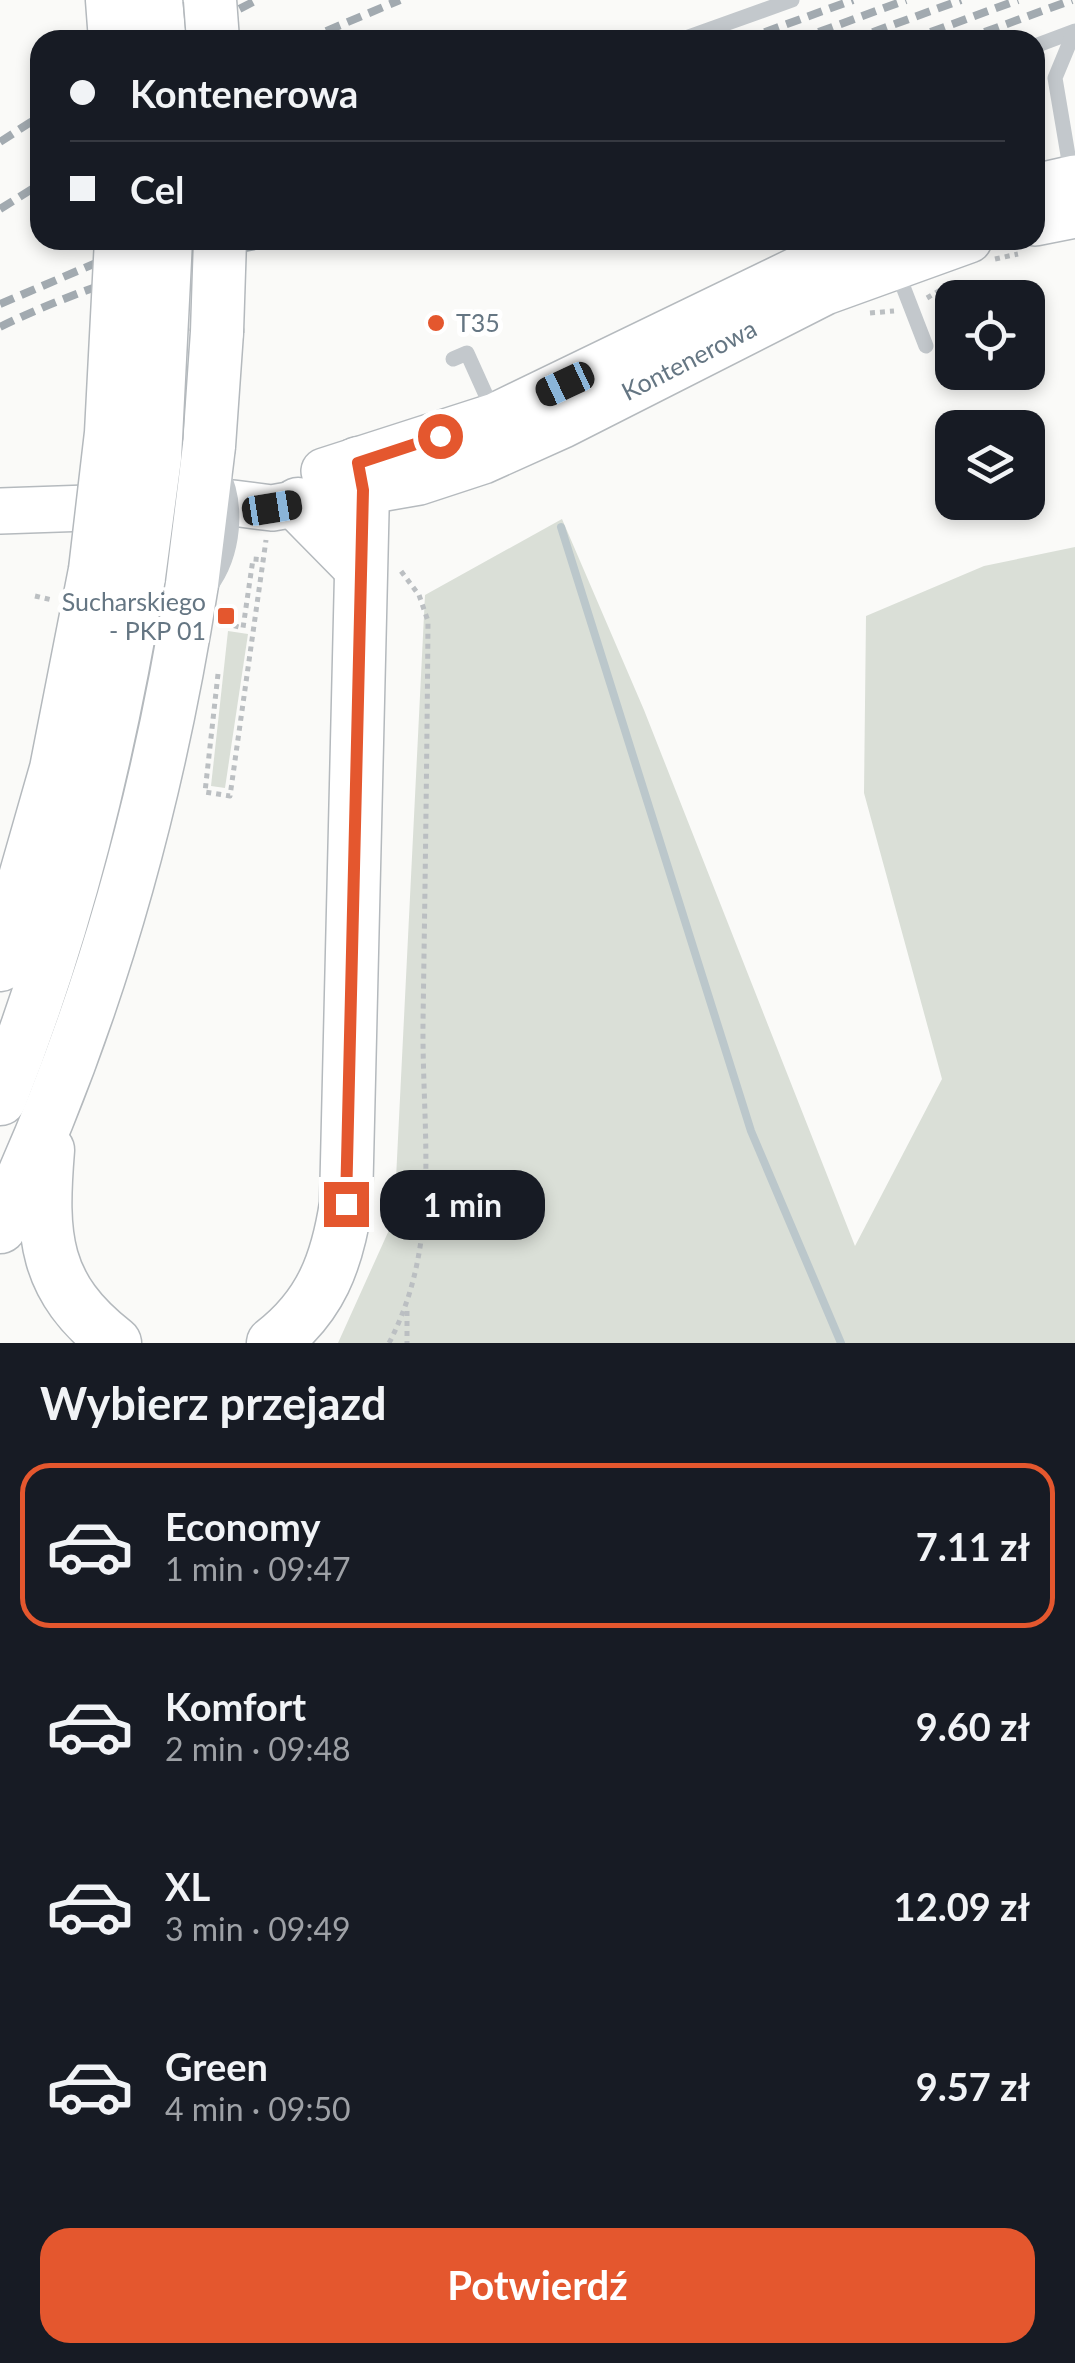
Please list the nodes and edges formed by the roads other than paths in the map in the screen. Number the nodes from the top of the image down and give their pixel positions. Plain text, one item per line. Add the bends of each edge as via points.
1 (112, 0) edge
2 (156, 0) edge
3 (210, 0) edge
4 (792, 0) edge
5 (114, 30) edge
6 (159, 30) edge
7 (212, 30) edge
8 (708, 30) edge
9 (1074, 32) edge
10 (1045, 42) edge
11 (1064, 190) edge
12 (1045, 212) edge
13 (120, 250) edge
14 (165, 250) edge
15 (219, 250) edge
16 (874, 250) edge
17 (876, 250) edge
18 (880, 250) edge
19 (926, 346) dead end
20 (453, 359) dead end
21 (495, 416) junction
22 (360, 477) junction
23 (266, 511) junction
24 (0, 512) edge
25 (380, 568) junction
26 (117, 574) junction
27 (0, 965) edge
28 (0, 1100) edge
29 (51, 1120) junction
30 (0, 1226) edge
31 (115, 1343) edge
32 (273, 1343) edge

1 - 5 highway
2 - 6 highway
3 - 7 highway, bridge
4 - 8 lane
9 - 10 lane
9 - 11 lane via 1056,78
11 - 12 main road
13 - 26 highway, bridge via 111,433
14 - 26 highway, bridge via 155,458
15 - 29 highway, bridge via 204,604 126,893
16 - 21 main road, Kontenerowa
17 - 22 main road, Kontenerowa via 748,328 563,425 418,482
18 - 19 lane
20 - 21 lane via 467,353
21 - 22 main road, Kontenerowa
22 - 23 main road, Kontenerowa
22 - 23 main road, Kontenerowa via 266,485
22 - 25 highway
23 - 24 main road, Kontenerowa
23 - 25 highway
25 - 32 highway via 346,1204 324,1286 295,1326
26 - 27 highway
26 - 28 highway via 93,808
29 - 30 highway
29 - 31 highway via 42,1217 52,1266 69,1299

